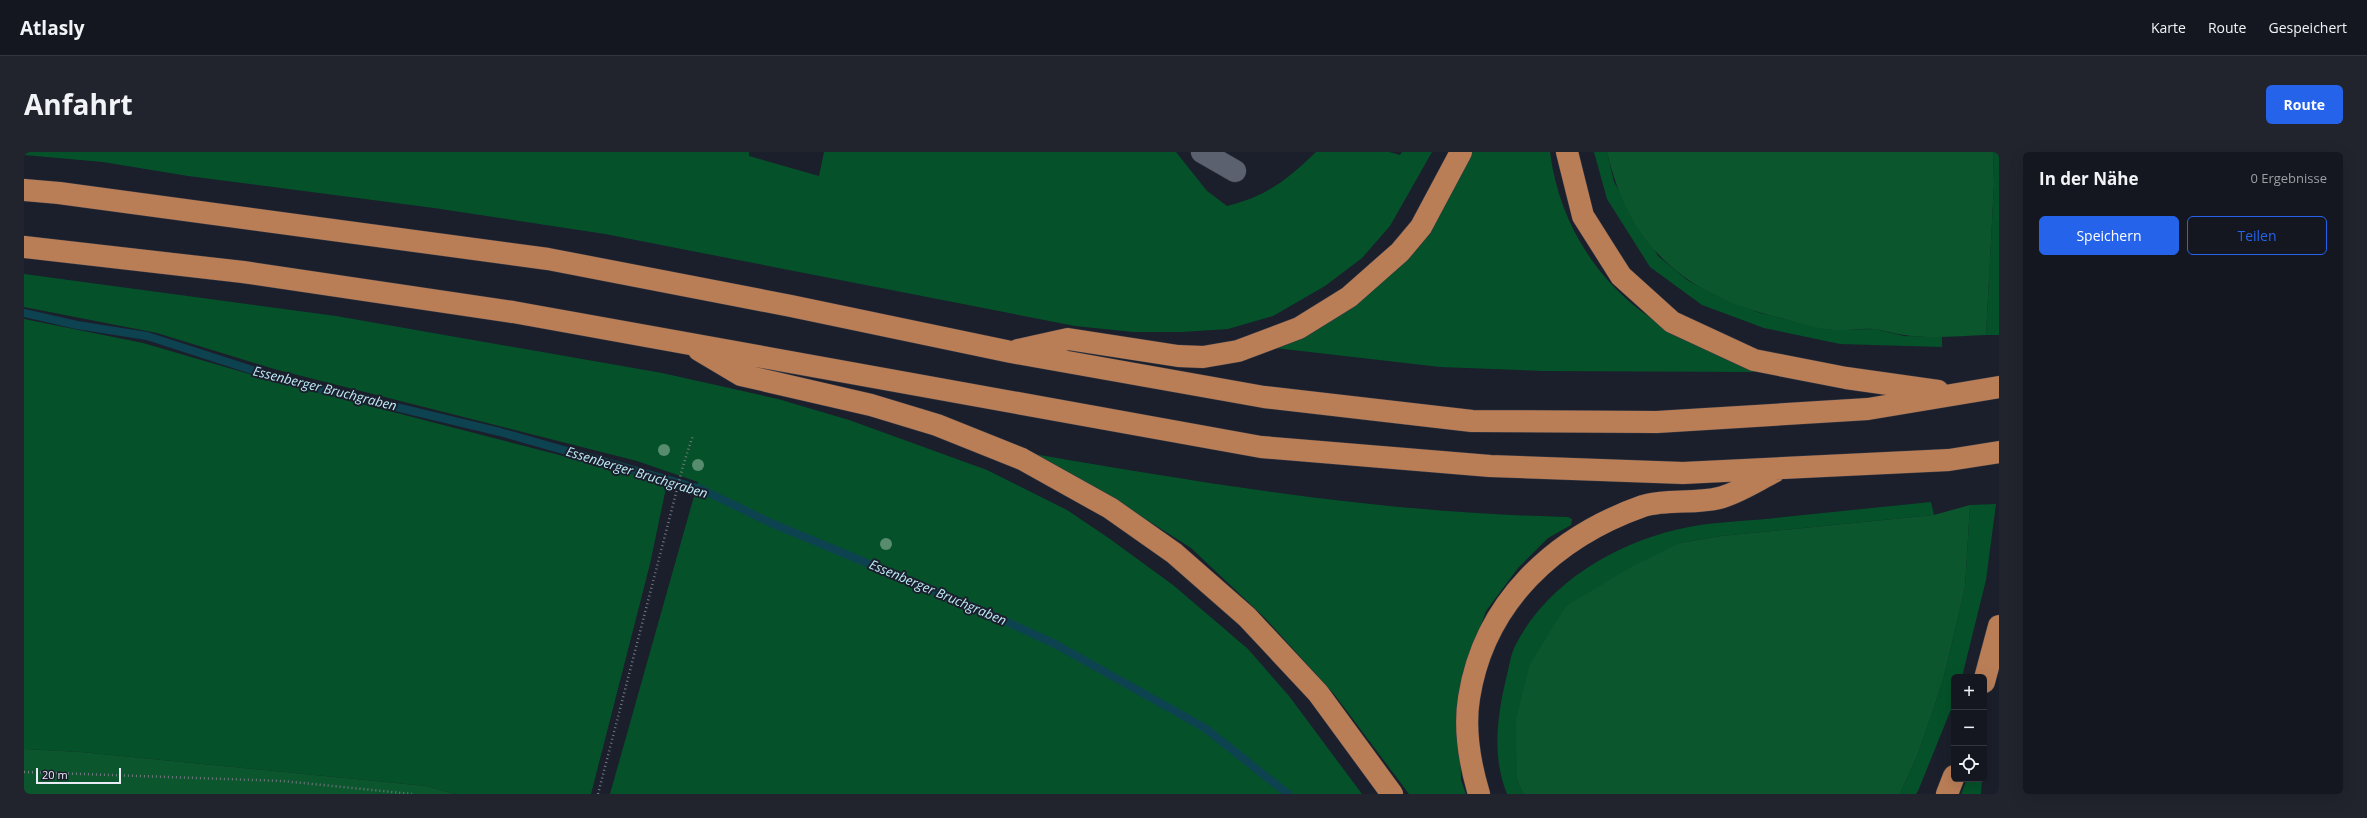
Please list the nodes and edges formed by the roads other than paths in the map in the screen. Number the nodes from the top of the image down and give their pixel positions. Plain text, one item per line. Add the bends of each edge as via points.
1 (1202, 152) edge
2 (1461, 152) edge
3 (1567, 152) edge
4 (1235, 171) dead end
5 (24, 190) edge
6 (24, 247) edge
7 (685, 342) junction
8 (1011, 352) junction
9 (1999, 387) edge
10 (1961, 394) junction
11 (1999, 452) edge
12 (1782, 468) junction
13 (1999, 626) edge
14 (1986, 674) edge
15 (1952, 782) edge
16 (1392, 794) edge
17 (1479, 794) edge
18 (1947, 794) edge

1 - 4 street
2 - 8 highway via 1421,227 1400,252 1349,297 1299,328 1238,351 1203,357 1178,356 1068,339
3 - 10 highway via 1583,216 1621,276 1672,322 1754,360 1846,378
5 - 8 highway via 548,259
6 - 7 highway via 243,272 513,312
7 - 12 highway via 1261,447 1490,466 1683,473
7 - 16 highway via 741,375 871,406 937,426 1022,459 1110,508 1174,553 1247,617 1318,693
8 - 10 highway via 1264,397 1472,421 1665,421 1868,409
9 - 10 highway
11 - 12 highway via 1949,460
12 - 17 highway via 1720,498 1645,506 1597,525 1544,561 1508,600 1483,648 1469,698 1468,746
13 - 14 highway
15 - 18 highway

